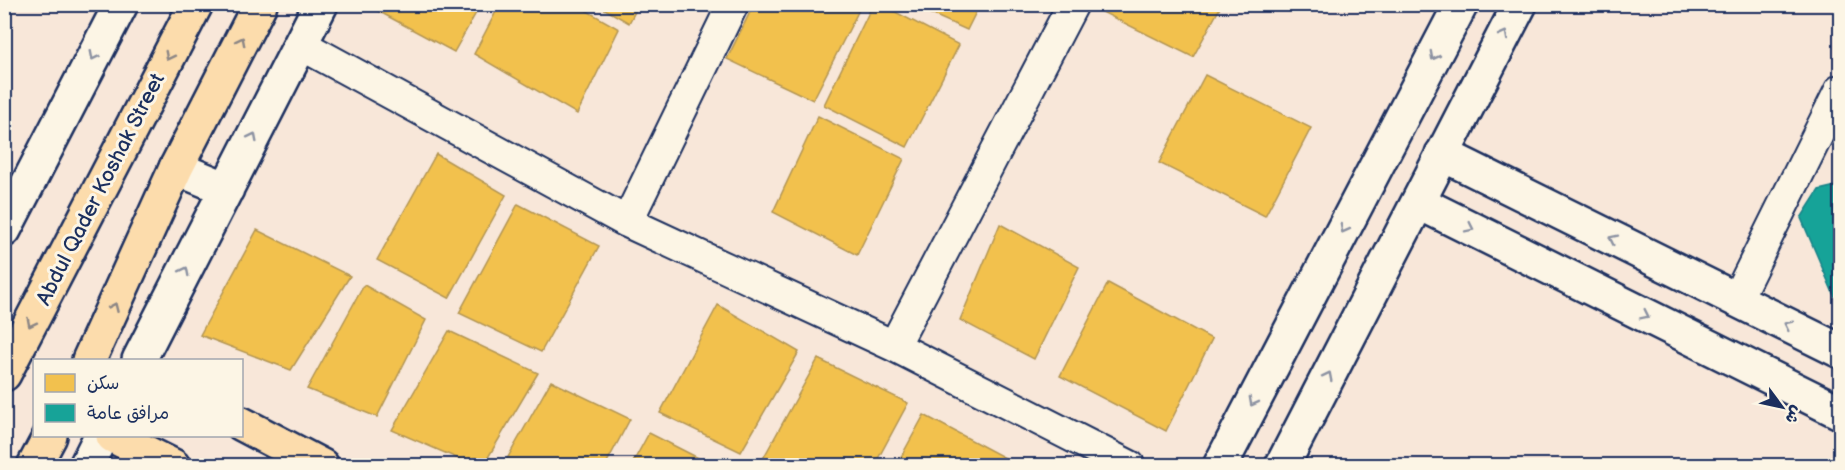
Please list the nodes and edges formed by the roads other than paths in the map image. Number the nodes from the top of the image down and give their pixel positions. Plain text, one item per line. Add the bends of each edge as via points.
1 (121, 4) edge
2 (196, 4) edge
3 (260, 4) edge
4 (321, 4) edge
5 (732, 4) edge
6 (1073, 4) edge
7 (1461, 4) edge
8 (1520, 4) edge
9 (300, 44) junction
10 (1840, 90) edge
11 (1442, 154) junction
12 (176, 168) junction
13 (227, 189) junction
14 (1418, 202) junction
15 (627, 222) junction
16 (4, 230) edge
17 (1736, 300) junction
18 (894, 346) junction
19 (1840, 351) edge
20 (89, 359) edge
21 (140, 359) edge
22 (4, 374) edge
23 (1840, 412) edge
24 (243, 425) edge
25 (49, 437) edge
26 (100, 437) edge
27 (118, 437) edge
28 (157, 452) edge
29 (34, 465) edge
30 (86, 465) edge
31 (322, 465) edge
32 (1130, 465) edge
33 (1220, 465) edge
34 (1282, 465) edge

1 -> 16 street
2 -> 22 main road, Abdul Qader Koshak Street
12 -> 3 main road
4 - 9 street
5 - 15 street
6 - 18 street
7 -> 33 street
11 -> 8 street
13 -> 9 street
9 - 15 street
10 - 17 street
11 - 14 street
17 -> 11 street
12 - 13 street
20 -> 12 main road
21 -> 13 street
14 -> 23 street
34 -> 14 street
15 - 18 street
19 -> 17 street
18 - 32 street
24 - 31 main road
25 - 29 main road
26 - 30 street
27 - 28 main road

